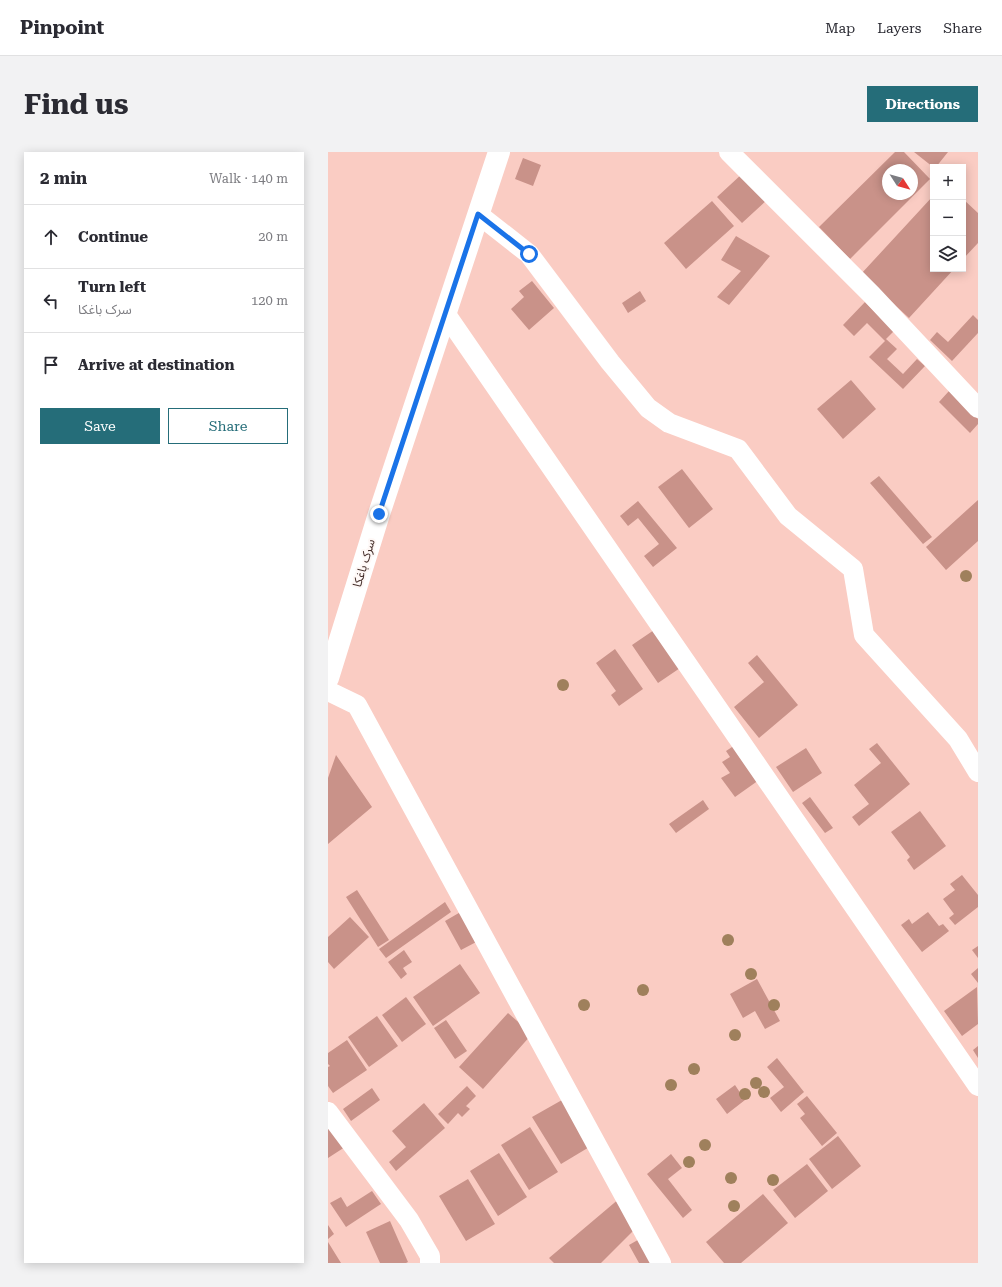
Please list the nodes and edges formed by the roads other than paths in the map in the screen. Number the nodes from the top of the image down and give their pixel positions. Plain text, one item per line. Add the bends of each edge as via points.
1 (729, 152) edge
2 (496, 153) edge
3 (478, 214) junction
4 (445, 313) junction
5 (978, 408) edge
6 (328, 678) edge
7 (328, 692) edge
8 (978, 772) edge
9 (978, 1086) edge
10 (328, 1112) edge
11 (430, 1263) edge
12 (661, 1263) edge

1 - 5 street via 872,296
2 - 3 street, سرک باغکا
3 - 4 street, سرک باغکا
3 - 8 street via 529,254 648,408 670,423 738,449 788,516 853,569 864,636 958,739
4 - 6 street, سرک باغکا
4 - 9 street
7 - 12 street via 357,705
10 - 11 street via 409,1220 430,1256

